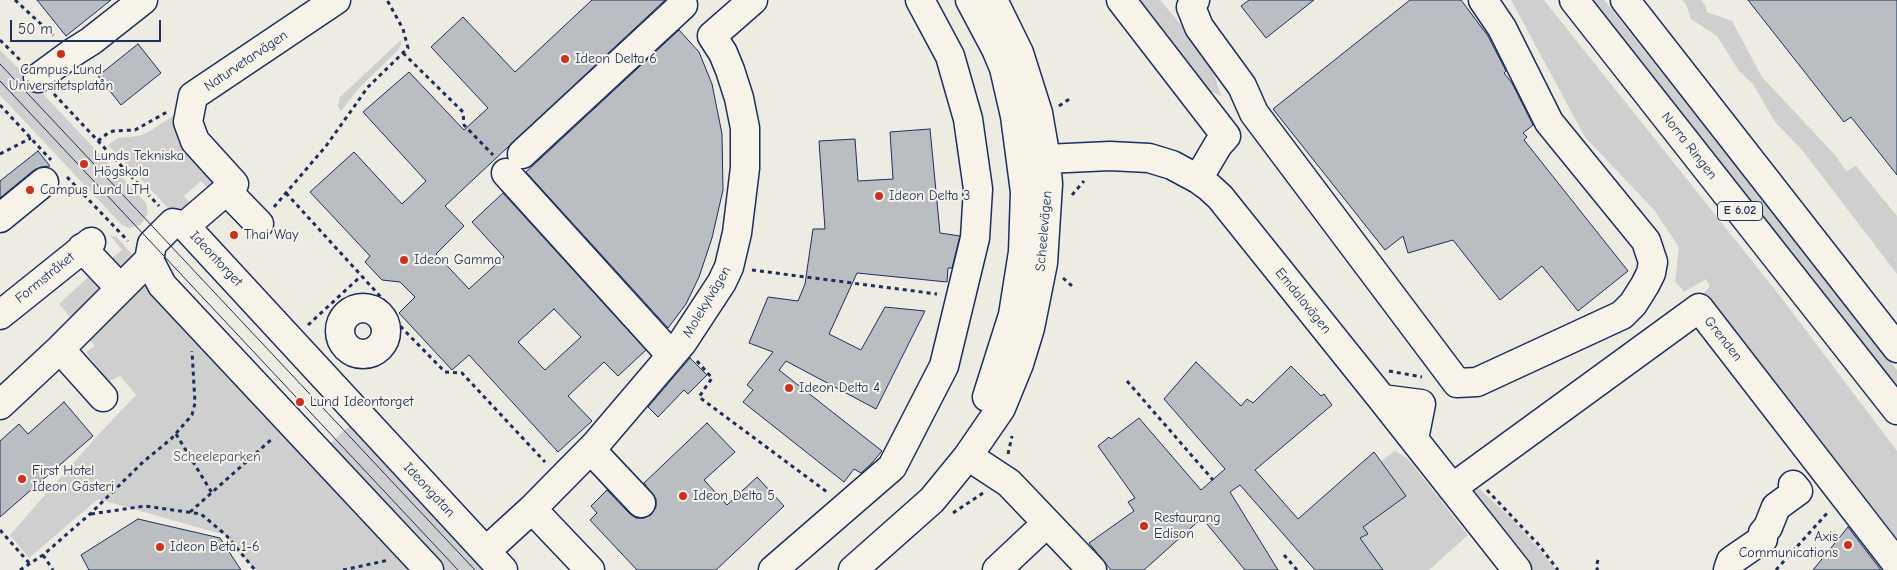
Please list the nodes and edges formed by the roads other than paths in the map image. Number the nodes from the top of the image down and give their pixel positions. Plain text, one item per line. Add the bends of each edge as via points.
1 (143, 0) edge
2 (336, 0) edge
3 (753, 0) edge
4 (920, 0) edge
5 (970, 0) edge
6 (993, 0) edge
7 (1121, 0) edge
8 (1195, 0) edge
9 (1482, 0) edge
10 (1625, 0) edge
11 (681, 2) edge
12 (1577, 4) edge
13 (712, 36) junction
14 (38, 78) road end
15 (1254, 113) junction
16 (1226, 136) junction
17 (1034, 161) junction
18 (55, 174) road end
19 (1198, 179) junction
20 (230, 188) junction
21 (0, 218) edge
22 (259, 224) road end
23 (185, 226) junction
24 (149, 260) junction
25 (120, 288) junction
26 (0, 315) edge
27 (1897, 348) edge
28 (60, 349) junction
29 (676, 349) junction
30 (1450, 373) junction
31 (103, 397) dead end
32 (1382, 399) junction
33 (1421, 404) junction
34 (0, 405) edge
35 (0, 409) edge
36 (1897, 410) edge
37 (355, 412) joint
38 (0, 423) edge
39 (1414, 439) junction
40 (590, 450) junction
41 (968, 456) junction
42 (1793, 485) dead end
43 (1452, 488) junction
44 (642, 503) dead end
45 (532, 509) junction
46 (1047, 523) junction
47 (494, 561) edge
48 (1897, 564) edge
49 (429, 570) edge
50 (590, 570) edge
51 (773, 570) edge
52 (853, 570) edge
53 (997, 570) edge
54 (1092, 570) edge
55 (1517, 570) edge
56 (1728, 570) edge

1 - 14 street
2 - 20 street, Naturvetarvägen via 193,96 188,122 194,141
3 - 13 street
4 - 51 street via 950,56 968,119 978,189 975,238 944,366 892,468
5 - 17 street, Scheelevägen via 1004,68 1015,116
6 - 17 street, Scheelevägen via 1019,53 1038,112
7 - 16 street
8 - 15 street via 1192,7 1198,27 1242,86
9 - 30 street via 1502,28 1549,122 1646,241 1653,262 1645,285 1622,315 1476,382 1457,382
10 - 27 street, E 6.02
11 - 13 street, Molekylvägen
11 - 29 street via 514,164
12 - 36 street, Norra Ringen / E 6.02
13 - 29 street, Molekylvägen via 723,53 739,98 746,168 729,267
15 - 16 street
15 - 30 street
16 - 19 street
17 - 19 street, Emdalavägen via 1110,156 1149,158 1172,165
17 - 41 street, Scheelevägen via 1024,192 1020,272 1013,315
18 - 21 street
19 - 32 street, Emdalavägen via 1220,197
20 - 22 street, Naturvetarvägen
20 - 23 street
23 - 24 street, Ideontorget via 173,223 152,244
23 - 37 street, Ideontorget
24 - 25 street
24 - 49 street via 162,285
25 - 26 street, Formstråket via 87,245
25 - 28 street
28 - 31 street
28 - 34 street
29 - 40 street, Molekylvägen
30 - 33 street via 1437,383
32 - 33 street
32 - 39 street, Emdalavägen
33 - 39 street
35 - 38 street
37 - 47 street, Ideongatan
39 - 43 street, Emdalavägen
40 - 44 street
40 - 45 street, Molekylvägen
41 - 46 street via 1009,483
41 - 52 street, Scheelevägen via 932,500
42 - 56 street via 1798,491 1776,507 1763,538 1732,561
43 - 48 street, Grenden via 1699,308
43 - 55 street, Emdalavägen
45 - 47 street, Molekylvägen
45 - 50 street
46 - 53 street
46 - 54 street

